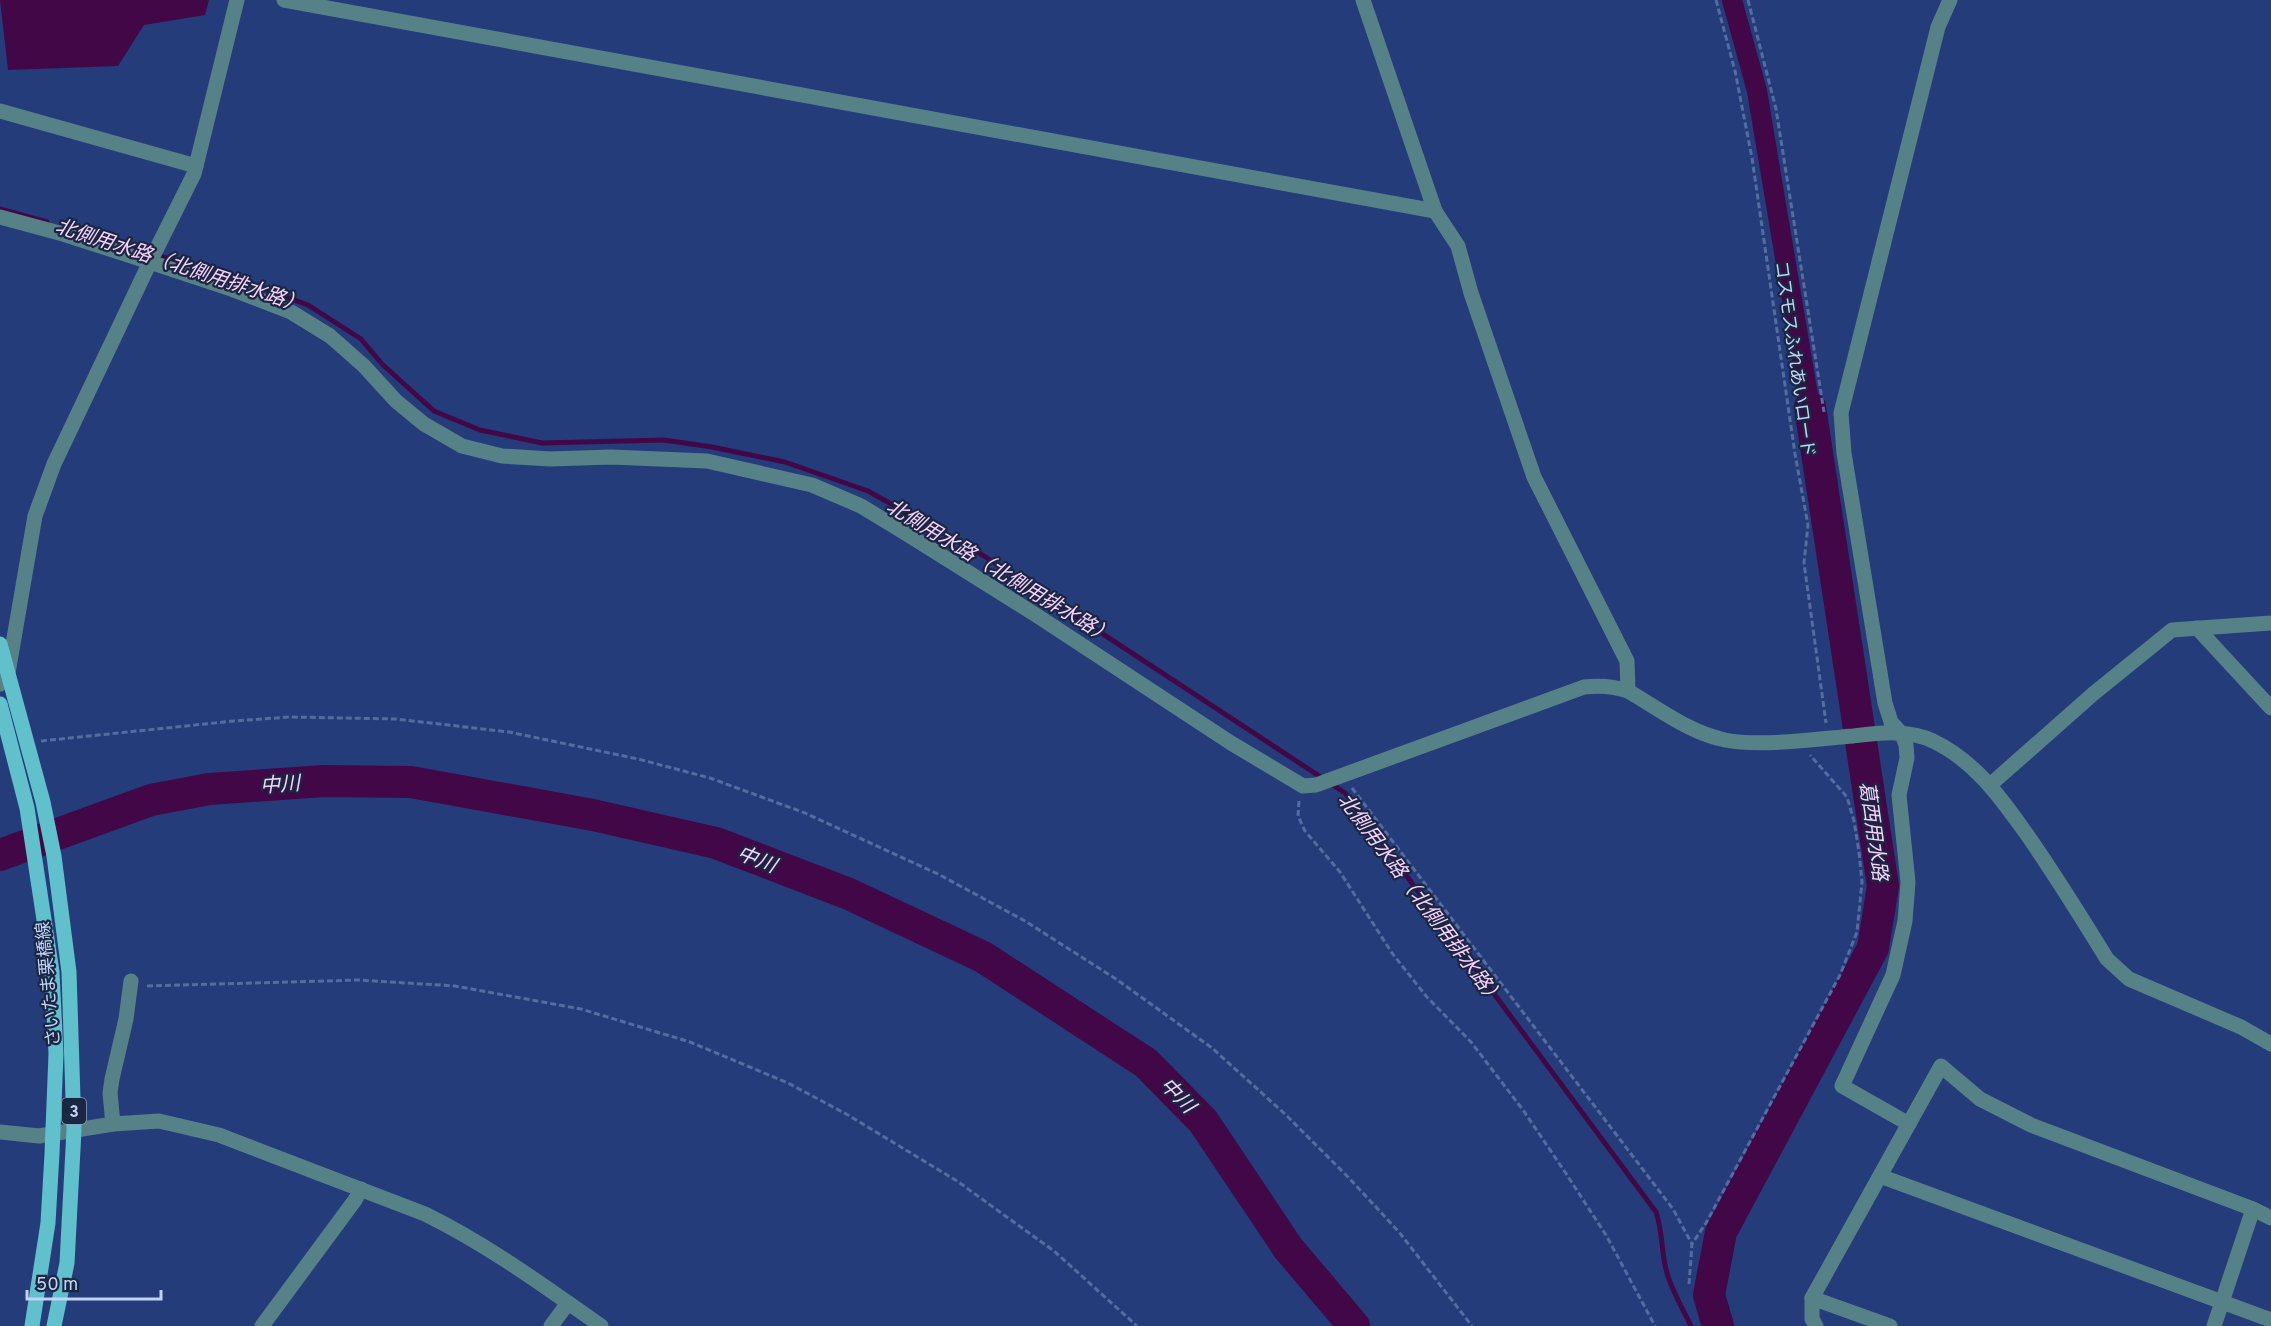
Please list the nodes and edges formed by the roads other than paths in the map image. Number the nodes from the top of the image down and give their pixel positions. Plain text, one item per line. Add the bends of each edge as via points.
1 (237, 0) edge
2 (284, 0) edge
3 (1363, 0) edge
4 (1950, 0) edge
5 (0, 111) edge
6 (196, 166) junction
7 (1435, 211) junction
8 (0, 217) edge
9 (150, 262) junction
10 (2271, 623) edge
11 (2196, 628) junction
12 (0, 644) edge
13 (4, 678) edge
14 (1628, 691) junction
15 (0, 704) edge
16 (2271, 708) edge
17 (1902, 734) junction
18 (1990, 784) junction
19 (131, 984) road end
20 (2271, 1044) edge
21 (113, 1124) junction
22 (1909, 1124) junction
23 (74, 1130) junction
24 (0, 1132) edge
25 (53, 1133) junction
26 (1880, 1176) junction
27 (361, 1190) junction
28 (2253, 1209) junction
29 (2271, 1218) edge
30 (1812, 1298) junction
31 (2222, 1302) junction
32 (568, 1303) junction
33 (2271, 1320) edge
34 (32, 1326) edge
35 (54, 1326) edge
36 (262, 1326) edge
37 (551, 1326) edge
38 (601, 1326) edge
39 (1816, 1326) edge
40 (1890, 1326) edge
41 (2214, 1326) edge

1 - 6 street
2 - 7 street
3 - 7 street
4 - 17 street via 1938,27 1841,412 1844,453 1885,703
5 - 6 street
6 - 9 street
7 - 14 street via 1458,246 1534,477 1627,661
8 - 9 street
9 - 13 street via 54,464 35,516
9 - 14 street via 291,312 330,336 424,424 462,446 514,457 707,461 812,485 861,506 1231,743 1310,786 1584,687 1597,685
10 - 11 street
11 - 16 street
11 - 18 street via 2172,630
12 - 13 main road, さいたま栗橋線 / 3
13 - 23 main road, さいたま栗橋線 / 3 via 36,775 54,856 69,972
14 - 17 street via 1694,729 1723,740
15 - 25 main road, さいたま栗橋線 / 3 via 27,808 52,972 56,1054
17 - 18 street via 1932,740 1959,755
17 - 22 street via 1907,758 1899,795 1908,882 1905,921 1893,975 1842,1086
18 - 20 street via 2119,972 2143,987 2241,1027
19 - 21 street via 110,1093
21 - 23 street
21 - 27 street via 159,1122 219,1135
22 - 26 street
22 - 28 street via 1941,1066 1980,1099 2031,1125
23 - 25 street
23 - 35 main road, さいたま栗橋線 / 3 via 66,1263
24 - 25 street via 39,1136
25 - 34 main road, さいたま栗橋線 / 3 via 48,1223
26 - 30 street
26 - 31 street
27 - 32 street via 454,1228
27 - 36 street
28 - 29 street
28 - 31 street
30 - 39 street
30 - 40 street
31 - 33 street
31 - 41 street
32 - 37 street
32 - 38 street

